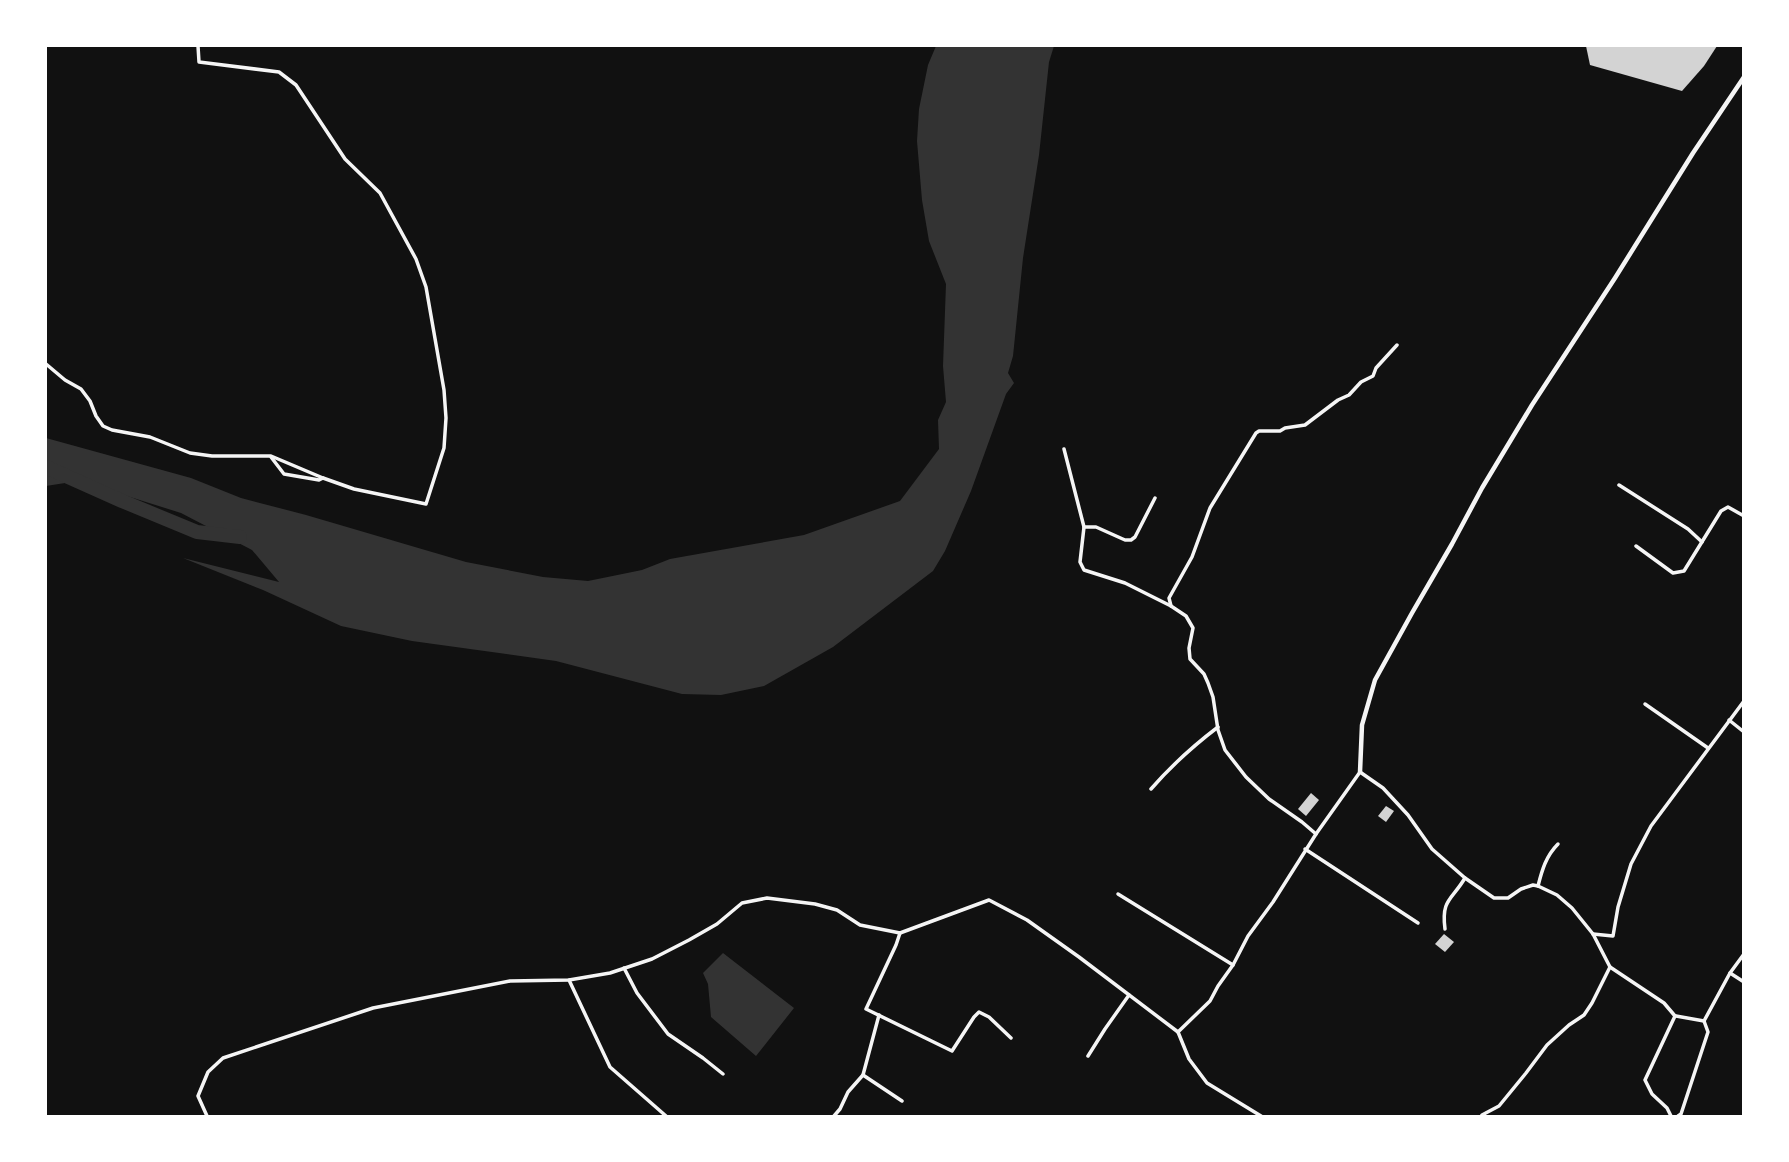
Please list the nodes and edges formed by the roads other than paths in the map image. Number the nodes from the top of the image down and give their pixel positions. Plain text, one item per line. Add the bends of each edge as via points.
1 (198, 46) edge
2 (1744, 77) edge
3 (1397, 345) dead end
4 (46, 365) edge
5 (1064, 450) dead end
6 (270, 456) junction
7 (323, 478) junction
8 (1619, 485) dead end
9 (1155, 498) dead end
10 (1744, 516) edge
11 (1084, 527) junction
12 (1702, 542) junction
13 (1636, 546) dead end
14 (1171, 606) junction
15 (1744, 701) edge
16 (1645, 704) dead end
17 (1729, 720) junction
18 (1218, 727) junction
19 (1744, 732) edge
20 (1708, 748) junction
21 (1360, 772) junction
22 (1151, 789) dead end
23 (1316, 834) junction
24 (1559, 844) dead end
25 (1305, 849) junction
26 (1465, 878) junction
27 (1538, 886) junction
28 (1118, 894) dead end
29 (1418, 923) dead end
30 (1445, 929) dead end
31 (900, 933) junction
32 (1592, 934) junction
33 (1744, 954) edge
34 (1233, 965) junction
35 (1610, 967) junction
36 (624, 968) junction
37 (1730, 973) junction
38 (569, 980) junction
39 (1744, 982) edge
40 (1129, 995) junction
41 (879, 1015) junction
42 (1675, 1016) junction
43 (1704, 1021) junction
44 (1178, 1032) junction
45 (1011, 1038) dead end
46 (1088, 1056) dead end
47 (723, 1074) dead end
48 (863, 1075) junction
49 (902, 1101) dead end
50 (207, 1116) edge
51 (666, 1116) edge
52 (834, 1116) edge
53 (1261, 1116) edge
54 (1481, 1116) edge
55 (1671, 1116) edge
56 (1678, 1116) edge

1 - 7 street via 199,62 279,72 296,85 345,159 380,194 426,287 446,418 444,448 426,505
2 - 21 main road via 1532,405 1412,613 1376,680 1362,725
3 - 14 street via 1373,376 1305,425 1255,433 1210,508 1192,557 1169,598
4 - 6 street via 85,393 103,426 112,430 150,437 190,453
5 - 11 street
6 - 7 street
6 - 7 street via 284,474
8 - 12 street
9 - 11 street via 1131,540
10 - 12 street via 1728,508 1721,511
11 - 14 street via 1080,562 1084,570 1125,583
12 - 13 street via 1684,571 1674,573
14 - 18 street via 1194,628 1190,659 1209,683
15 - 17 street
16 - 20 street
17 - 19 street
17 - 20 street
18 - 22 street
18 - 23 street via 1225,750 1246,777
20 - 32 street via 1651,826 1631,864 1613,936
21 - 23 street
21 - 26 street via 1383,788 1432,849
23 - 25 street
24 - 27 street via 1545,863
25 - 29 street
25 - 34 street
26 - 27 street via 1494,898
26 - 30 street via 1445,906
27 - 32 street via 1572,908
28 - 34 street
31 - 36 street via 860,925 837,910 815,904 767,898 742,903 689,940
31 - 40 street via 989,900 1027,920
31 - 41 street via 866,1009
32 - 35 street
33 - 37 street
34 - 44 street via 1210,1001
35 - 42 street via 1664,1003
35 - 54 street via 1584,1015 1547,1045 1499,1106
36 - 38 street
36 - 47 street via 668,1034
37 - 39 street
37 - 43 street
38 - 50 street via 510,981 373,1008 223,1058 208,1072 198,1096
38 - 51 street via 610,1067
40 - 44 street
40 - 46 street
41 - 45 street via 952,1051 979,1012
41 - 48 street
42 - 43 street
42 - 55 street via 1645,1080
43 - 56 street via 1708,1032
44 - 53 street via 1189,1059 1207,1083
48 - 49 street
48 - 52 street

